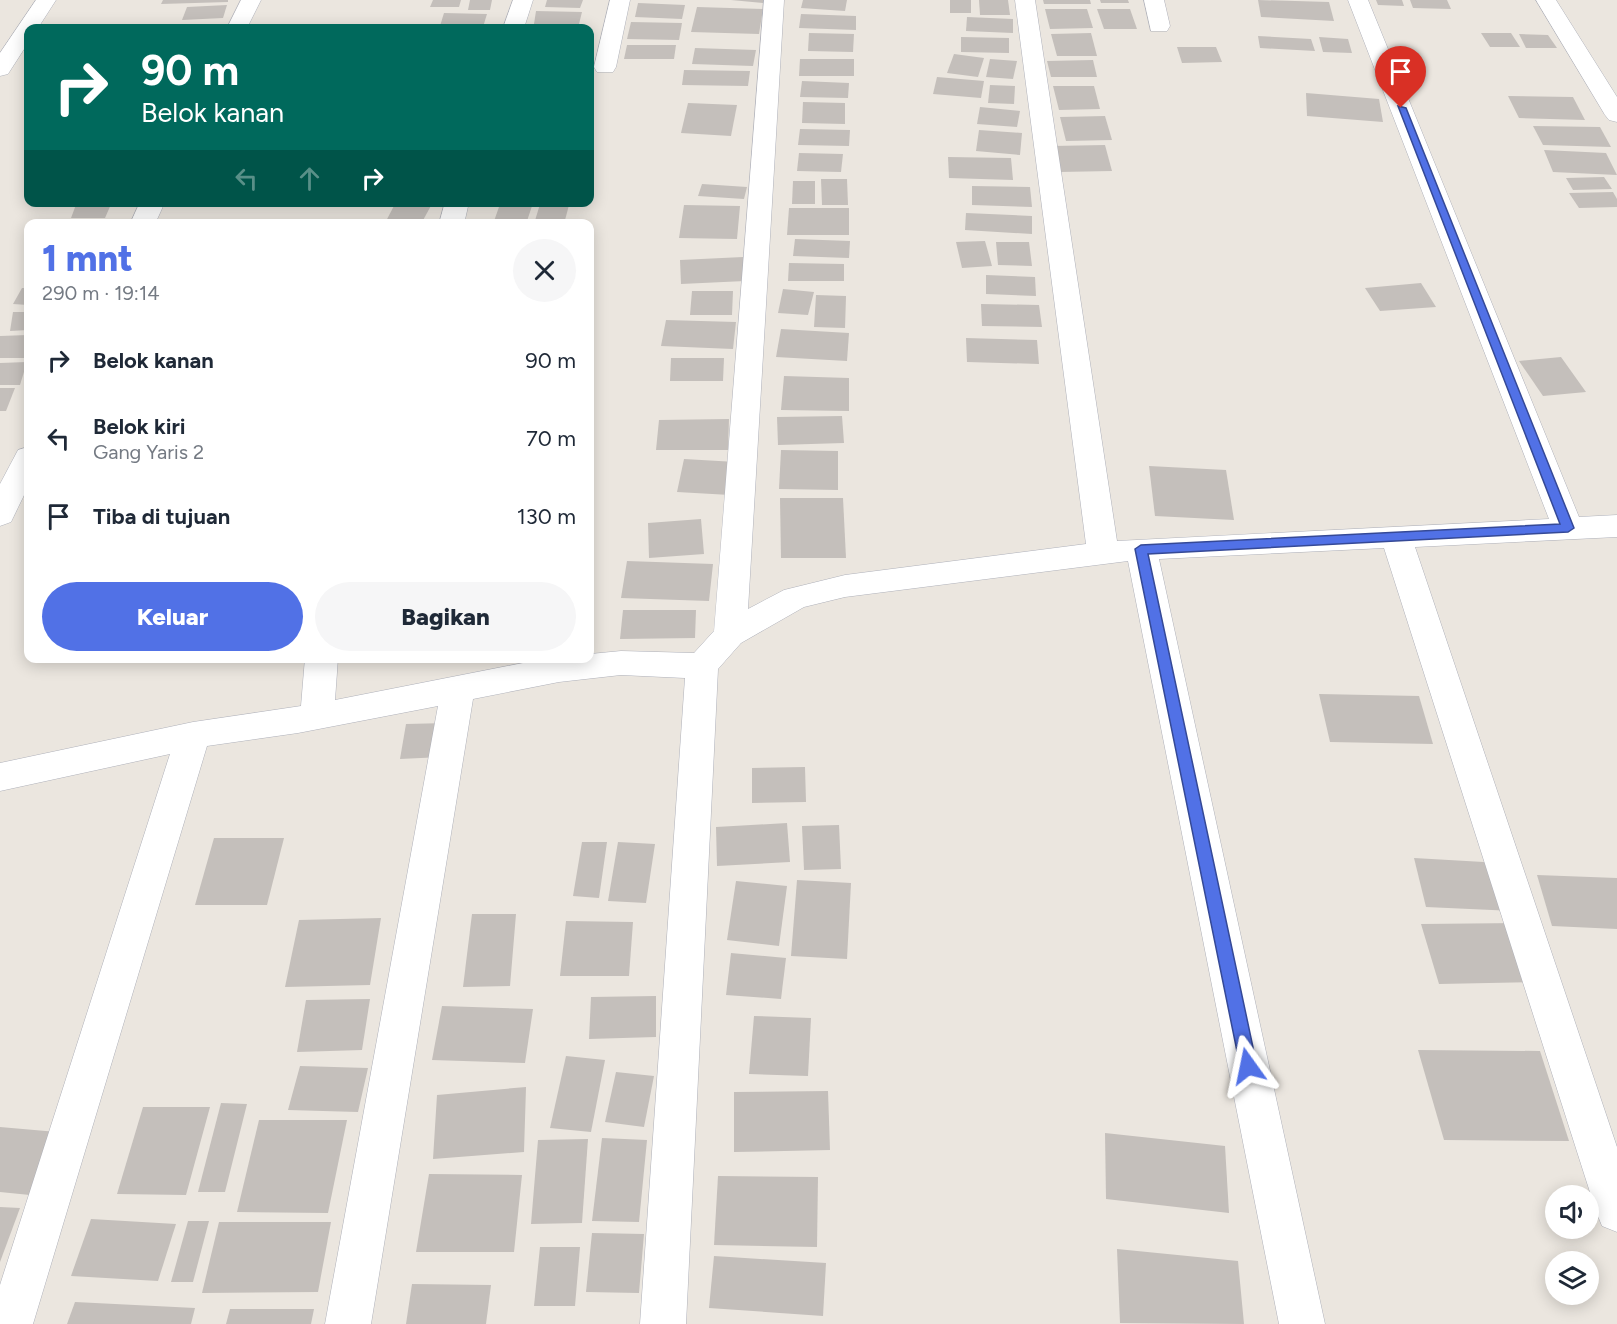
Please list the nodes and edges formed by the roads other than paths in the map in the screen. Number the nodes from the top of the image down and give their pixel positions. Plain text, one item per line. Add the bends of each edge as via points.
1 (46, 0) edge
2 (251, 0) edge
3 (523, 0) edge
4 (620, 0) edge
5 (774, 0) edge
6 (1025, 0) edge
7 (1154, 0) edge
8 (1358, 0) edge
9 (1546, 0) edge
10 (30, 24) edge
11 (239, 24) edge
12 (515, 24) edge
13 (1159, 26) dead end
14 (24, 33) edge
15 (605, 67) dead end
16 (0, 69) edge
17 (1617, 115) edge
18 (24, 465) edge
19 (0, 515) edge
20 (1617, 526) edge
21 (1568, 528) junction
22 (1396, 536) junction
23 (1141, 549) junction
24 (1103, 554) junction
25 (730, 634) junction
26 (322, 663) edge
27 (702, 666) junction
28 (458, 688) junction
29 (317, 716) junction
30 (192, 735) junction
31 (0, 777) edge
32 (1617, 1211) edge
33 (10, 1324) edge
34 (348, 1324) edge
35 (663, 1324) edge
36 (1302, 1324) edge

1 - 10 street
2 - 11 street
3 - 12 street
4 - 15 street
5 - 25 street
6 - 24 street
7 - 13 street
8 - 21 street
9 - 17 street
14 - 16 street
18 - 19 street
20 - 21 street
21 - 22 street
22 - 23 street
22 - 32 street
23 - 24 street
23 - 36 street
24 - 25 street via 845,586 795,598
25 - 27 street
26 - 29 street
27 - 28 street via 621,663 559,669
27 - 35 street
28 - 29 street
28 - 34 street
29 - 30 street
30 - 31 street
30 - 33 street

